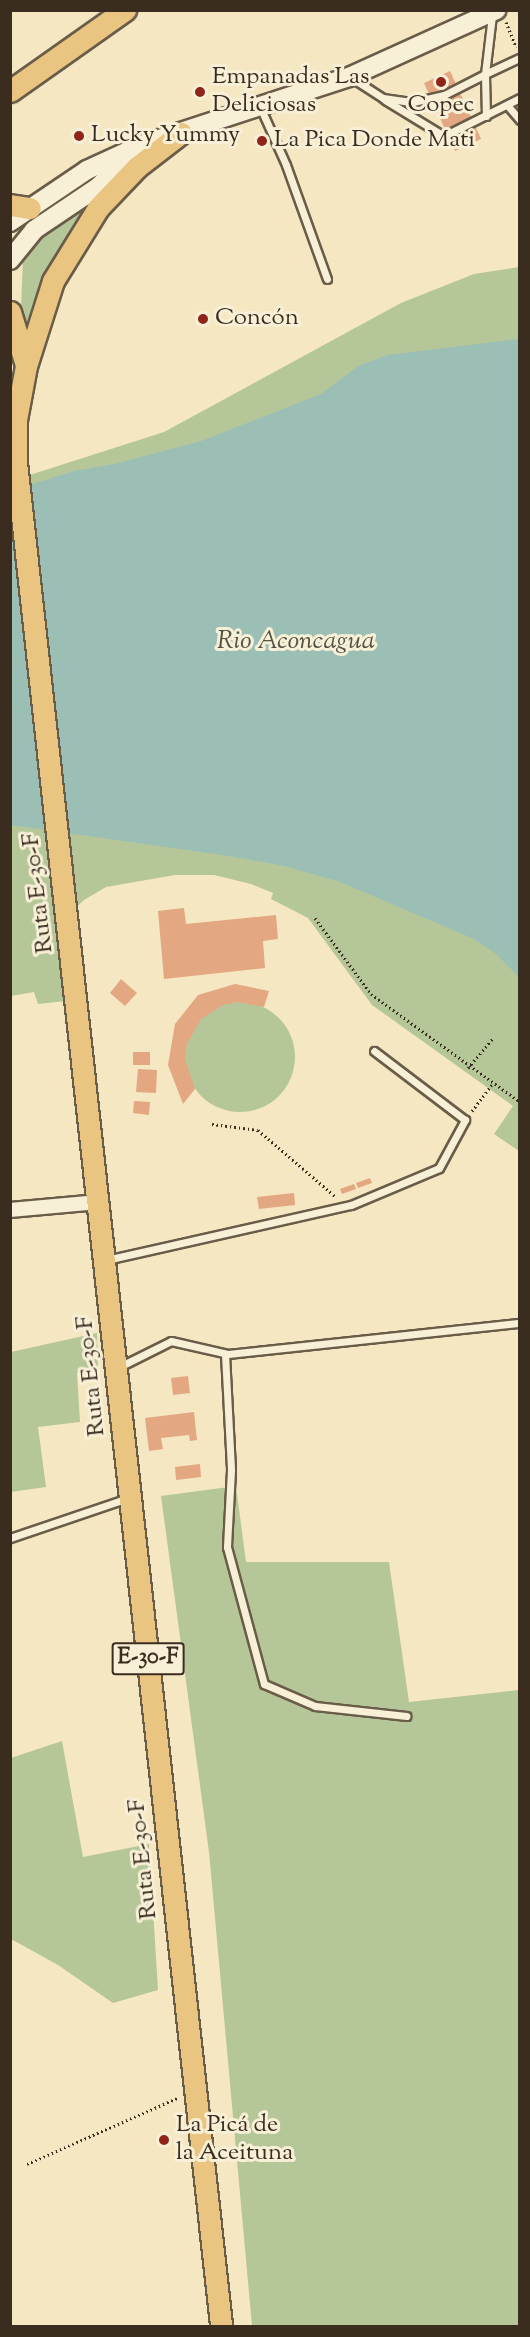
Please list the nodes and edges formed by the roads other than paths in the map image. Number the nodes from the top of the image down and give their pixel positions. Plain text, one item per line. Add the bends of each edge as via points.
1 (125, 10) edge
2 (498, 14) edge
3 (519, 58) edge
4 (485, 74) junction
5 (349, 77) junction
6 (10, 91) edge
7 (519, 98) edge
8 (383, 99) junction
9 (507, 105) junction
10 (261, 109) junction
11 (486, 116) junction
12 (519, 120) edge
13 (182, 133) junction
14 (141, 145) junction
15 (20, 207) edge
16 (10, 222) edge
17 (10, 260) edge
18 (327, 279) dead end
19 (10, 312) edge
20 (26, 366) junction
21 (13, 413) edge
22 (374, 1051) dead end
23 (99, 1202) junction
24 (10, 1210) edge
25 (105, 1260) junction
26 (519, 1323) edge
27 (225, 1354) junction
28 (117, 1368) junction
29 (131, 1497) junction
30 (10, 1538) edge
31 (406, 1716) dead end
32 (221, 2326) edge

1 - 6 main road
2 - 4 lane
2 - 5 main road
3 - 4 lane
4 - 8 lane via 444,95 413,102
4 - 11 lane
5 - 8 lane
5 - 10 main road
7 - 9 lane
8 - 11 lane via 436,134 444,135
9 - 11 lane
9 - 12 lane
10 - 13 main road
10 - 18 lane via 286,165
13 - 14 main road
13 - 20 main road via 117,187 81,231 41,309
14 - 15 main road
14 - 17 main road via 98,187 34,230
15 - 16 main road
19 - 20 main road, Ruta E-30-F / E-30-F
20 - 21 main road, Ruta E-30-F / E-30-F
21 - 23 main road, Ruta E-30-F / E-30-F
22 - 25 lane via 465,1120 440,1168 346,1206
23 - 24 street
23 - 25 main road, Ruta E-30-F / E-30-F
25 - 28 main road, Ruta E-30-F / E-30-F
26 - 27 lane
27 - 28 lane via 171,1341
27 - 31 lane via 231,1470 227,1547 264,1684 315,1706
28 - 29 main road, Ruta E-30-F / E-30-F
29 - 30 lane
29 - 32 main road, Ruta E-30-F / E-30-F

